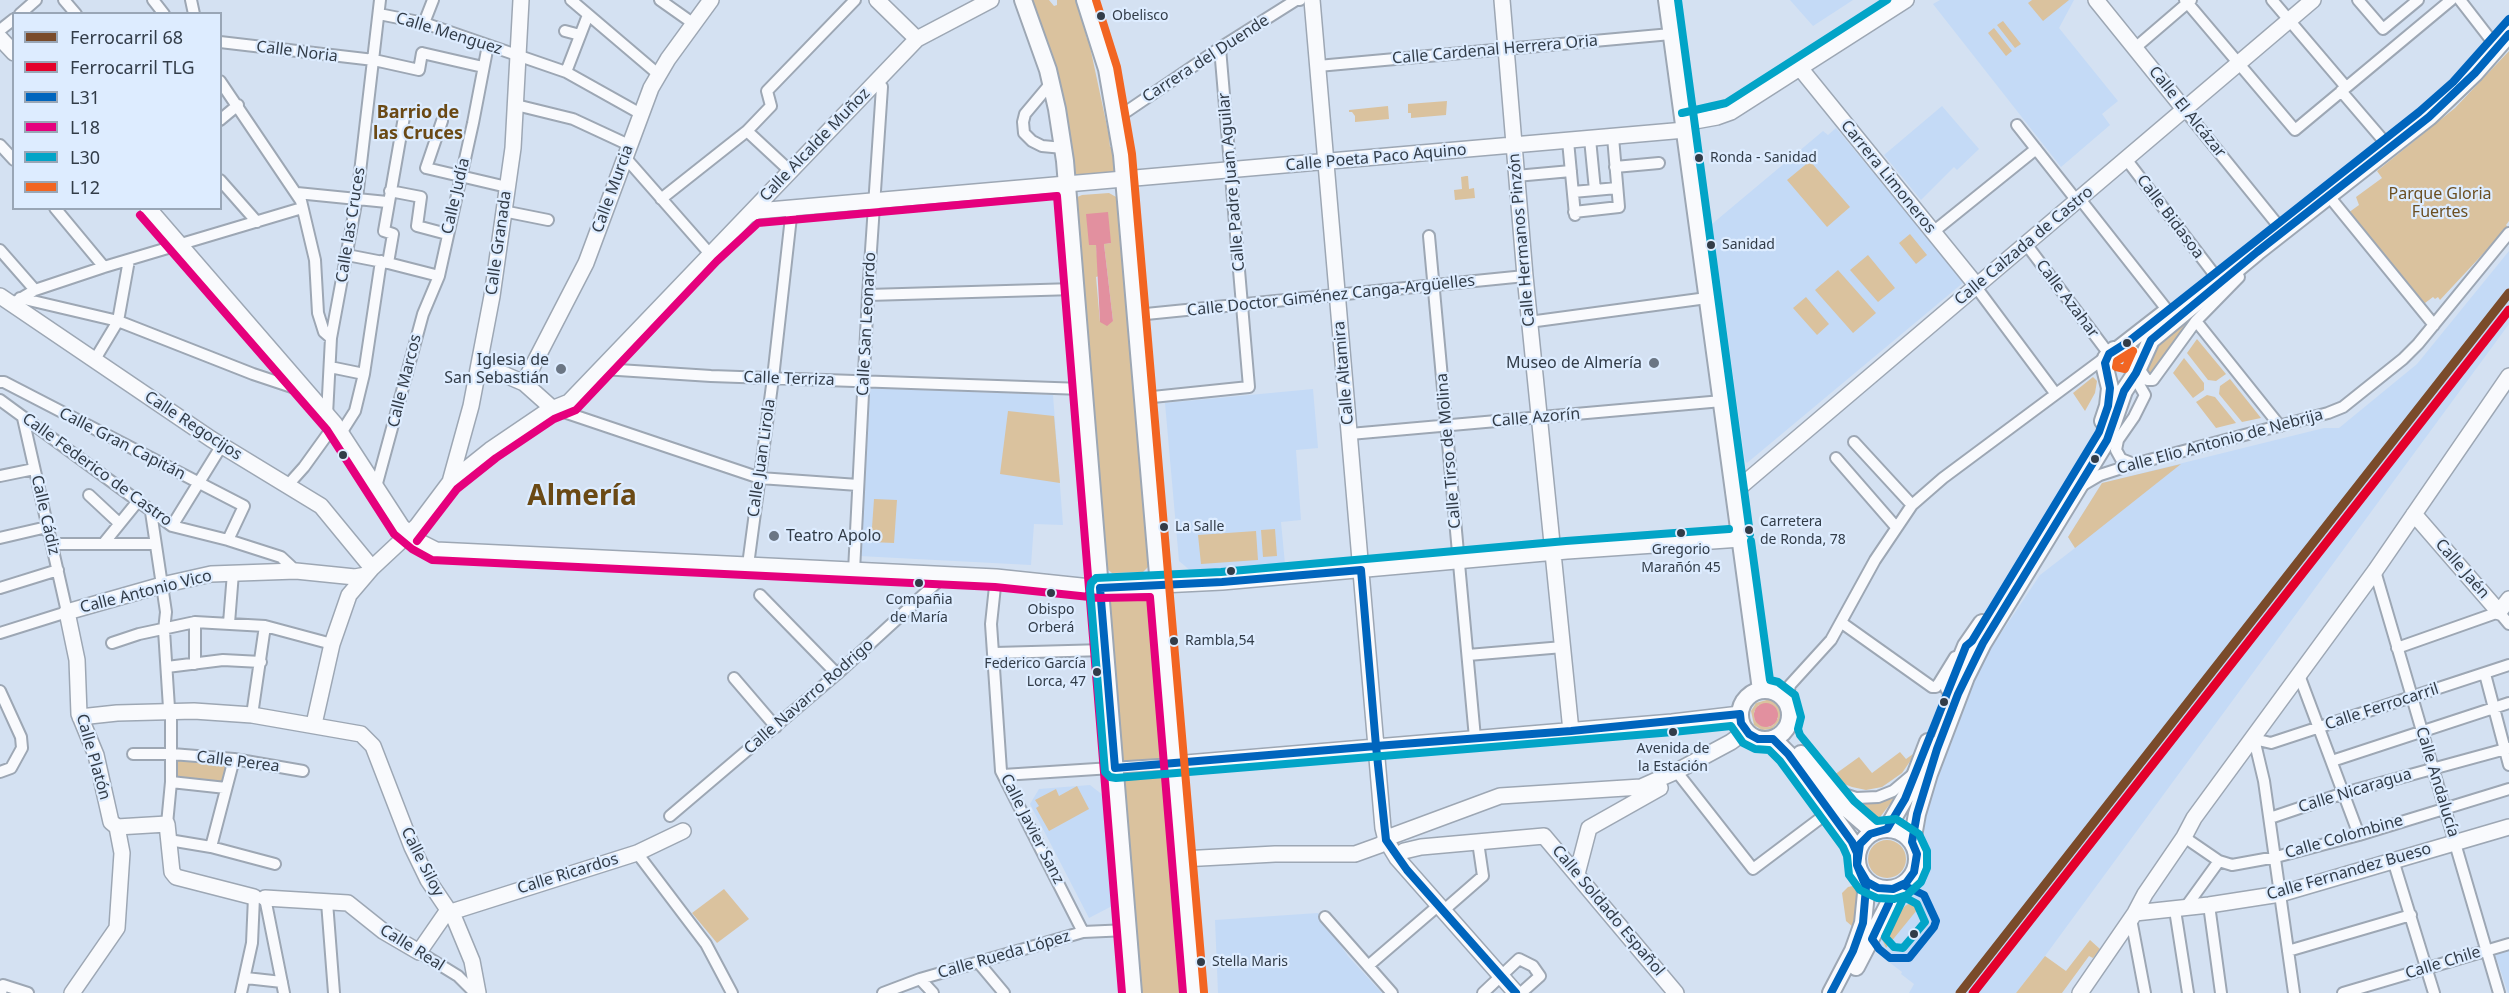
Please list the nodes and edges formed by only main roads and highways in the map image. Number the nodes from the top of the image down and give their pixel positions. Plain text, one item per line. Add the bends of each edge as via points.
1 (1023, 0) edge
2 (1085, 0) edge
3 (1667, 0) edge
4 (2509, 19) edge
5 (2509, 34) edge
6 (2110, 361) junction
7 (2135, 372) junction
8 (1761, 690) junction
9 (1780, 734) junction
10 (1880, 830) junction
11 (1912, 842) junction
12 (1857, 853) junction
13 (1864, 880) junction
14 (1897, 888) junction
15 (1133, 993) edge
16 (1194, 993) edge
17 (1831, 993) edge
18 (1842, 993) edge

1 - 15 main road via 1051,83 1063,147
2 - 16 main road via 1107,69 1125,184
3 - 8 main road
4 - 6 main road via 2438,96
5 - 7 main road via 2434,112 2161,330 2148,345
6 - 7 main road via 2120,381
6 - 7 main road via 2133,353
6 - 10 main road via 2108,406 2099,432 1966,646 1910,789
7 - 11 main road via 2113,439 2075,491 1965,677 1929,774
8 - 9 main road via 1773,691 1787,701 1791,718
8 - 9 main road via 1745,700 1740,714 1746,731 1758,739
9 - 10 main road via 1846,807
9 - 12 main road via 1788,754
10 - 11 main road via 1900,831
10 - 12 main road via 1863,840
11 - 14 main road via 1917,854 1916,869
12 - 13 main road via 1857,865
13 - 14 main road via 1878,888
13 - 17 main road via 1863,923
14 - 18 main road

